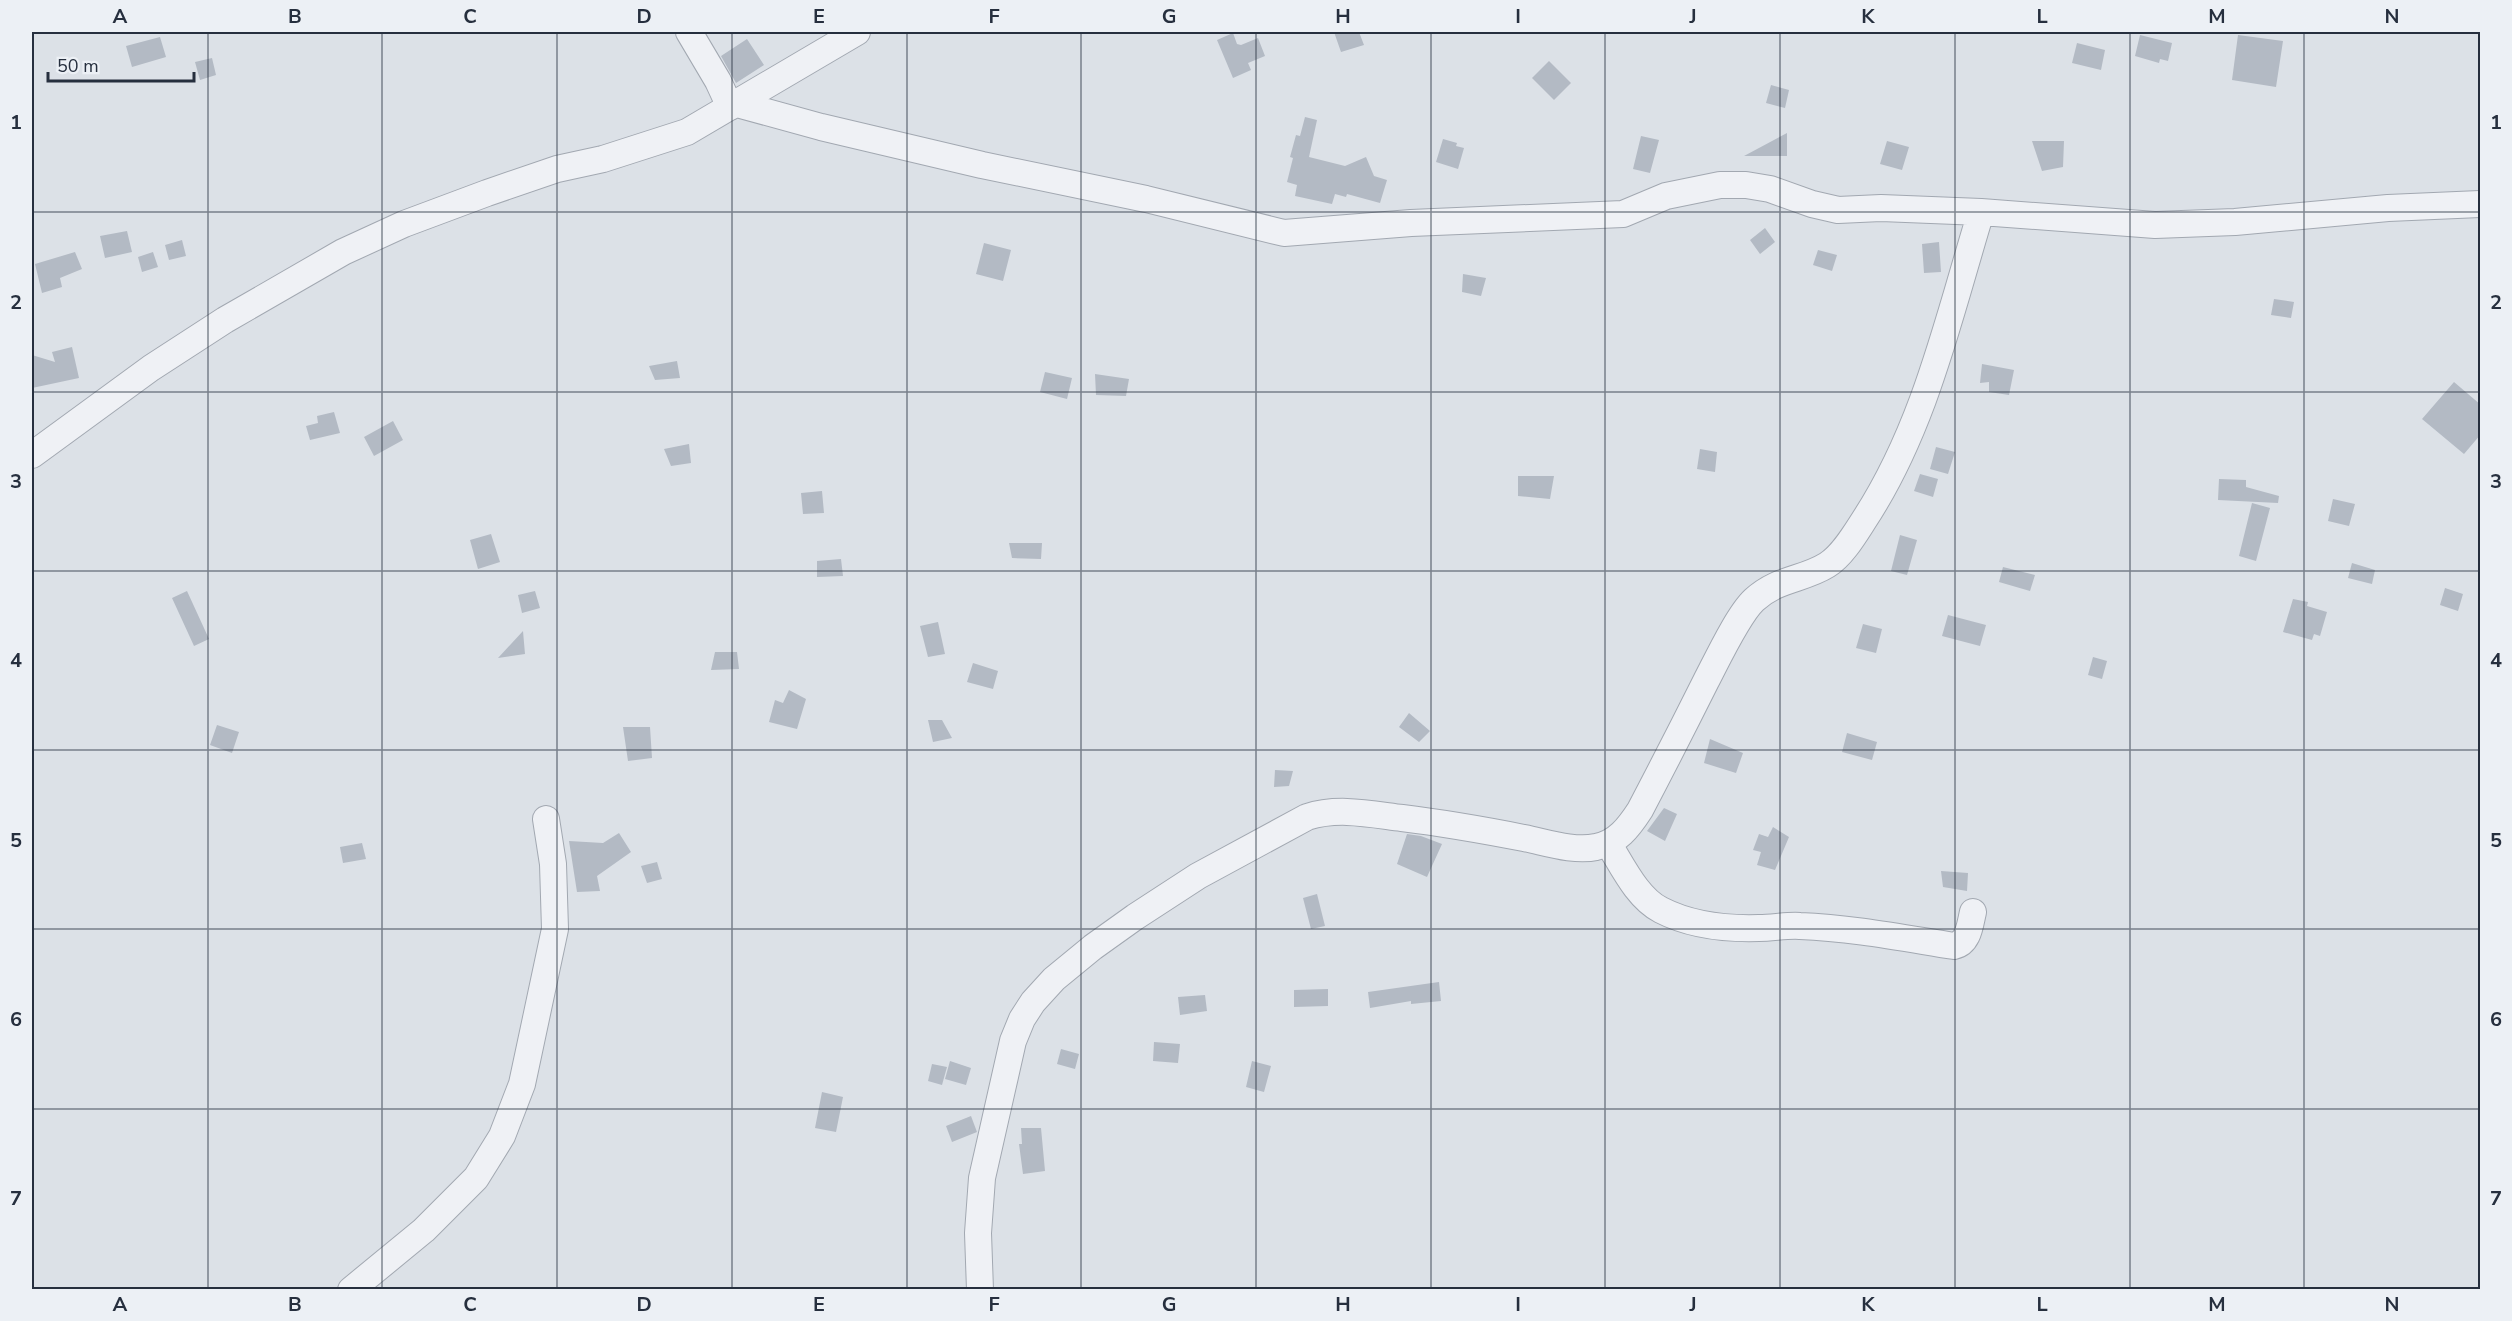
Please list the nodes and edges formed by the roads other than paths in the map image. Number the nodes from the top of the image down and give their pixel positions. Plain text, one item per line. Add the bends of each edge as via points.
1 (689, 32) edge
2 (857, 32) edge
3 (733, 106) junction
4 (2481, 204) edge
5 (1981, 212) junction
6 (32, 455) edge
7 (546, 819) dead end
8 (1608, 843) junction
9 (1973, 912) dead end
10 (351, 1290) edge
11 (980, 1290) edge

1 - 3 street
2 - 3 street
3 - 5 street via 1284,233 1623,214 1666,196 1746,184 1838,210
3 - 6 street via 687,132 487,193 343,252 151,368
4 - 5 street via 2366,209 2183,225
5 - 8 street via 1930,380 1882,491 1834,560 1768,588 1752,601 1722,650 1640,810 1628,828
7 - 10 street via 553,864 555,929 522,1084 502,1136 477,1178 424,1230
8 - 9 street via 1647,899 1660,910 1706,925 1798,926 1879,933 1954,946 1966,937
8 - 11 street via 1594,848 1572,847 1463,826 1363,813 1322,813 1297,822 1198,876 1093,946 1033,1002 1013,1041 982,1178 978,1233

